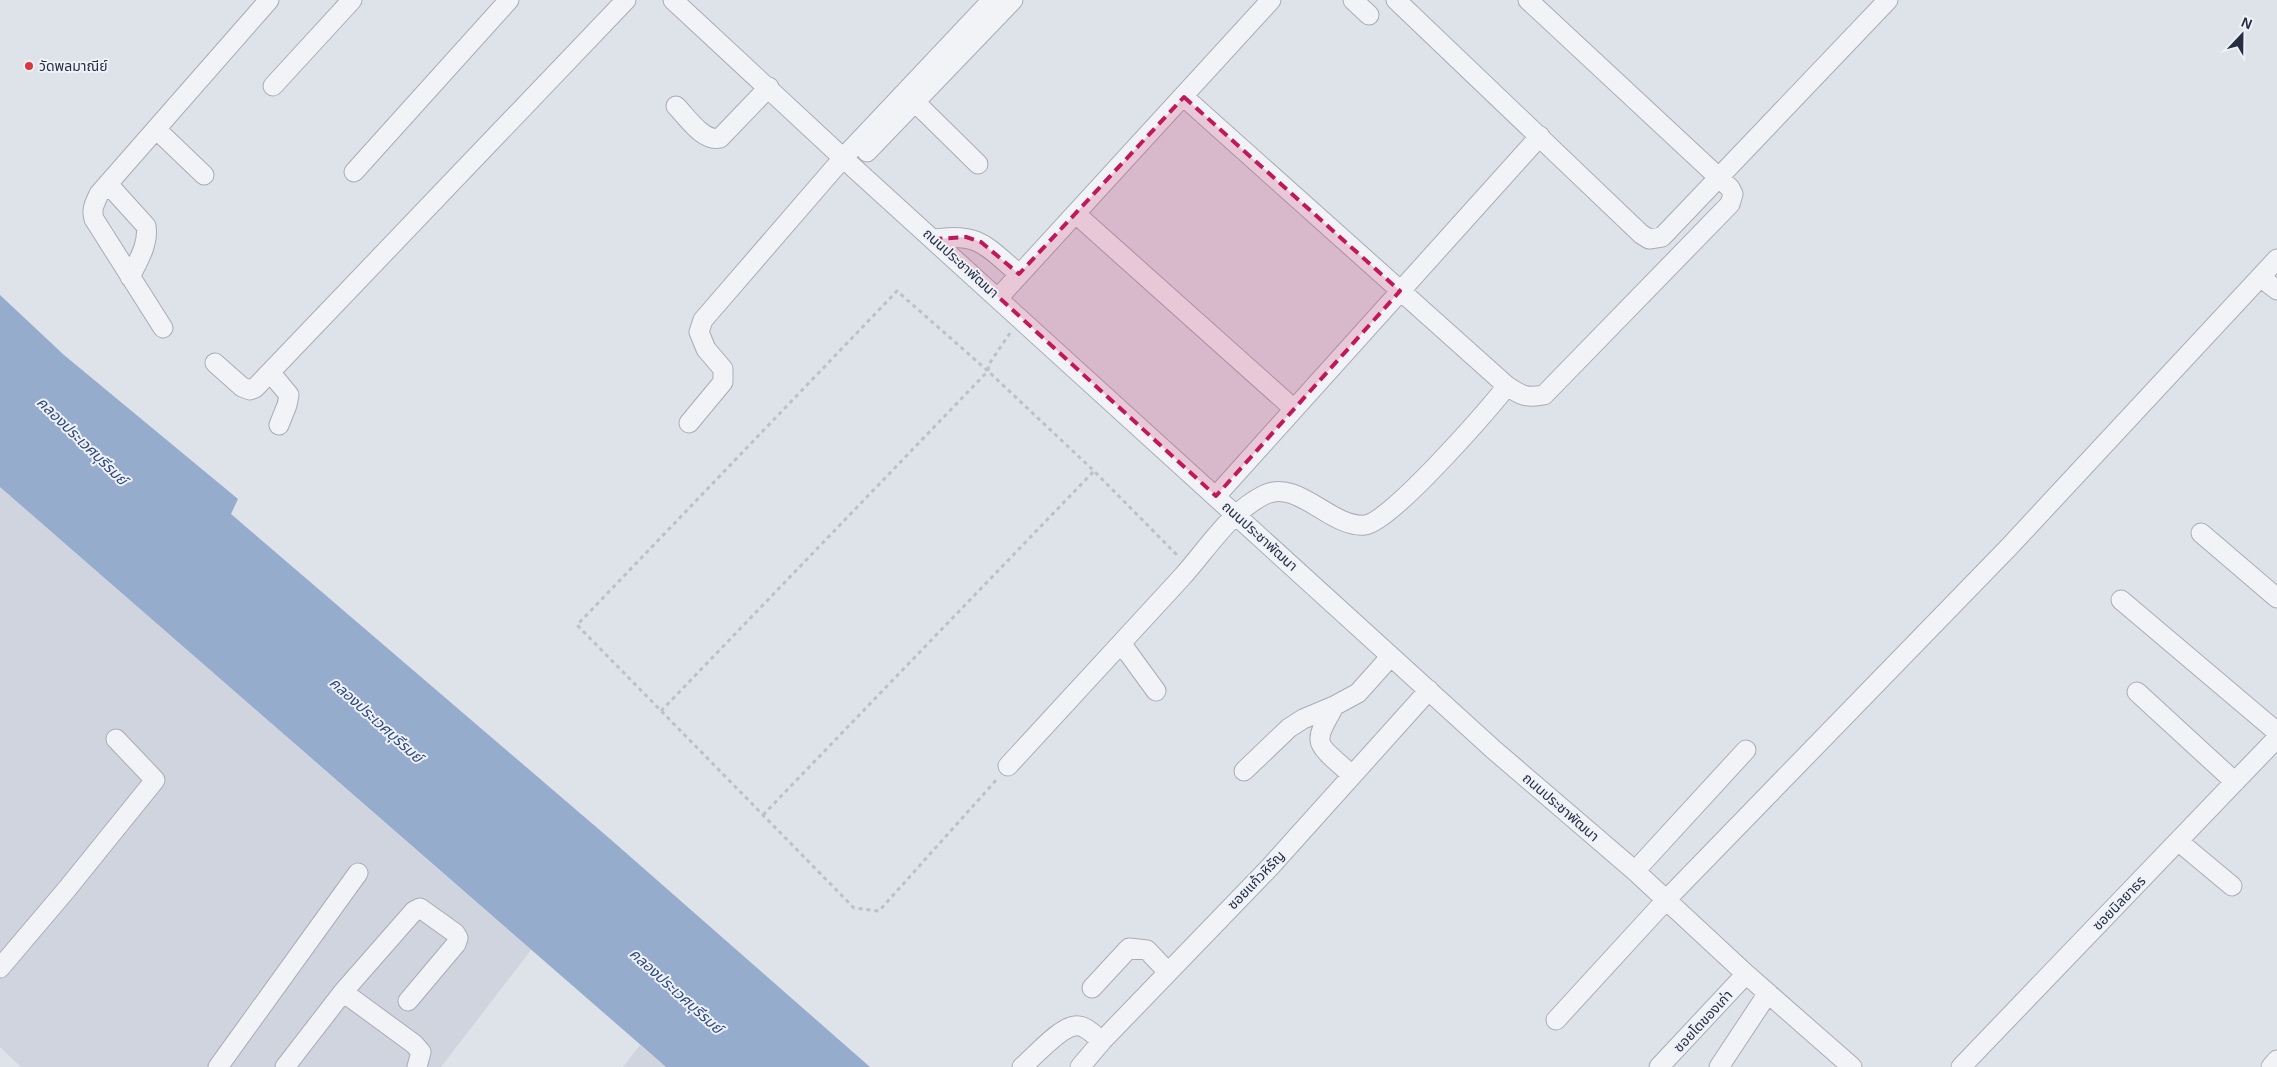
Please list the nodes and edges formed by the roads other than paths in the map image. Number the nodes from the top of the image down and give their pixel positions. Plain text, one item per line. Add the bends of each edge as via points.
1 (270, 0) edge
2 (352, 0) edge
3 (509, 0) edge
4 (626, 0) edge
5 (673, 0) edge
6 (992, 0) edge
7 (1013, 0) edge
8 (1272, 0) edge
9 (1354, 0) edge
10 (1396, 0) edge
11 (1528, 0) edge
12 (1888, 0) edge
13 (1369, 15) dead end
14 (273, 86) dead end
15 (769, 87) junction
16 (1184, 97) junction
17 (914, 102) junction
18 (676, 106) dead end
19 (156, 130) junction
20 (1540, 136) junction
21 (849, 162) junction
22 (978, 164) dead end
23 (354, 172) dead end
24 (204, 175) dead end
25 (1719, 178) junction
26 (108, 184) junction
27 (1076, 214) junction
28 (935, 239) junction
29 (2277, 259) edge
30 (1019, 274) junction
31 (130, 277) junction
32 (2260, 277) junction
33 (2277, 290) edge
34 (1400, 291) junction
35 (999, 297) junction
36 (163, 328) dead end
37 (215, 364) dead end
38 (270, 372) junction
39 (1507, 386) junction
40 (1294, 409) junction
41 (689, 423) dead end
42 (279, 425) dead end
43 (1216, 496) junction
44 (1236, 514) junction
45 (2201, 533) dead end
46 (2277, 598) edge
47 (2121, 600) dead end
48 (1121, 643) junction
49 (1391, 656) junction
50 (1429, 690) junction
51 (1156, 691) dead end
52 (2137, 692) dead end
53 (1334, 706) junction
54 (2277, 732) edge
55 (2277, 738) edge
56 (116, 739) dead end
57 (1746, 750) dead end
58 (1008, 766) road end
59 (1244, 771) dead end
60 (1352, 776) junction
61 (2235, 782) junction
62 (2178, 841) junction
63 (1635, 871) junction
64 (358, 874) dead end
65 (2232, 886) dead end
66 (1666, 900) junction
67 (0, 968) edge
68 (1168, 972) junction
69 (1746, 974) junction
70 (1092, 988) dead end
71 (343, 992) junction
72 (1768, 993) junction
73 (408, 1001) dead end
74 (1556, 1020) dead end
75 (1102, 1041) junction
76 (2277, 1060) edge
77 (218, 1067) edge
78 (285, 1067) edge
79 (417, 1067) edge
80 (1022, 1067) edge
81 (1080, 1067) edge
82 (1659, 1067) edge
83 (1719, 1067) edge
84 (1852, 1067) edge
85 (1961, 1067) edge
86 (2271, 1067) edge

1 - 19 street
2 - 14 street
3 - 23 street
4 - 38 street
5 - 15 street, ถนนประชาพัฒนา
6 - 21 street
7 - 17 street
8 - 16 street
9 - 13 street
10 - 20 street
11 - 25 street
12 - 25 street
15 - 18 street via 720,138 713,140 706,137
15 - 21 street, ถนนประชาพัฒนา
16 - 27 street
16 - 34 street
17 - 21 street
17 - 22 street
19 - 24 street
19 - 26 street
20 - 25 street via 1593,191 1649,239 1662,237
20 - 34 street
21 - 28 street, ถนนประชาพัฒนา
21 - 41 street via 703,320 699,332 706,349 723,369 723,382
25 - 39 street via 1733,194 1730,204 1544,394 1521,395
26 - 31 street via 94,205 94,219
26 - 31 street via 146,226 144,245
27 - 30 street
27 - 40 street
28 - 30 street via 966,237 981,242
28 - 35 street, ถนนประชาพัฒนา
29 - 32 street
30 - 35 street
31 - 36 street
32 - 33 street
32 - 66 street via 2009,547
34 - 39 street
34 - 40 street
35 - 43 street, ถนนประชาพัฒนา
37 - 38 street via 250,390
38 - 42 street via 289,395
39 - 44 street via 1463,438 1387,514 1367,525 1347,524 1302,498 1279,491 1265,494
40 - 43 street
43 - 44 street, ถนนประชาพัฒนา
44 - 48 street
44 - 49 street, ถนนประชาพัฒนา
45 - 46 street
47 - 54 street
48 - 51 street
48 - 58 street
49 - 50 street, ถนนประชาพัฒนา
49 - 53 street via 1358,694
50 - 60 street, ซอยแก้วหิรัญ
50 - 63 street, ถนนประชาพัฒนา
52 - 61 street
53 - 59 street via 1289,728
53 - 60 street via 1319,741 1323,749
55 - 61 street, ซอยนิลยาธร
56 - 67 street via 155,780
57 - 63 street
60 - 68 street, ซอยแก้วหิรัญ
61 - 62 street, ซอยนิลยาธร
62 - 65 street
62 - 85 street, ซอยนิลยาธร
63 - 66 street, ถนนประชาพัฒนา
64 - 77 street
66 - 69 street, ถนนประชาพัฒนา
66 - 74 street
68 - 70 street via 1147,950 1129,948
68 - 75 street, ซอยแก้วหิรัญ
69 - 72 street, ถนนประชาพัฒนา
69 - 82 street, ซอยโตของเก่า
71 - 73 street via 420,908 458,938
71 - 78 street
71 - 79 street via 414,1044 421,1052
72 - 83 street
72 - 84 street, ถนนประชาพัฒนา
75 - 80 street via 1084,1027 1074,1026
75 - 81 street, ซอยแก้วหิรัญ
76 - 86 street

